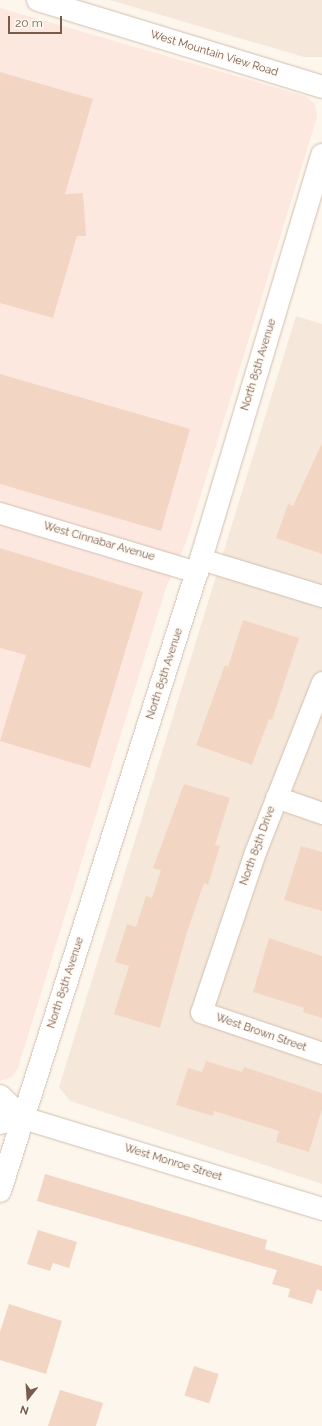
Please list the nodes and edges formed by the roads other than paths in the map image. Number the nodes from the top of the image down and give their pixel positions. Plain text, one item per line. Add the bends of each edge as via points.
1 (38, 0) edge
2 (72, 5) edge
3 (322, 87) edge
4 (322, 155) edge
5 (0, 513) edge
6 (199, 566) junction
7 (322, 596) edge
8 (322, 682) edge
9 (276, 797) junction
10 (322, 813) edge
11 (200, 1012) joint
12 (322, 1054) edge
13 (0, 1096) edge
14 (23, 1118) junction
15 (0, 1123) edge
16 (0, 1191) edge
17 (322, 1209) edge

1 - 2 street, West Mountain View Road
2 - 3 street, West Mountain View Road
4 - 6 street, North 85th Avenue
5 - 6 street, West Cinnabar Avenue
6 - 7 street, West Cinnabar Avenue
6 - 14 street, North 85th Avenue
8 - 9 street, North 85th Drive
9 - 10 street
9 - 11 street, North 85th Drive
11 - 12 street, West Brown Street
13 - 14 street, West Monroe Street
14 - 15 street, West Monroe Street
14 - 16 street, North 85th Avenue
14 - 17 street, West Monroe Street

